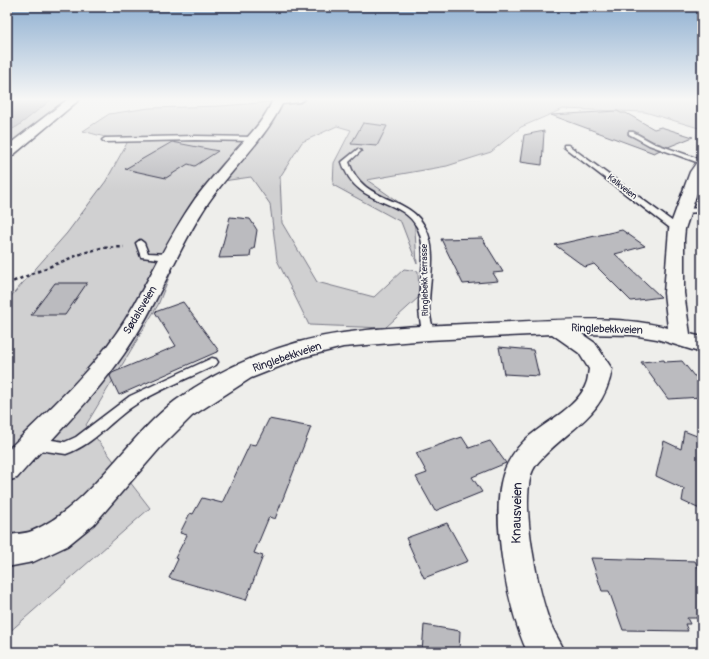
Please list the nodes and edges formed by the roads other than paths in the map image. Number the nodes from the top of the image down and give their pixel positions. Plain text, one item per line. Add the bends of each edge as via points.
1 (36, 130) edge
2 (260, 130) edge
3 (631, 133) dead end
4 (254, 139) junction
5 (105, 140) dead end
6 (566, 146) dead end
7 (358, 151) dead end
8 (7, 153) edge
9 (702, 164) edge
10 (702, 210) edge
11 (684, 211) junction
12 (677, 229) junction
13 (140, 243) road end
14 (168, 257) junction
15 (555, 327) junction
16 (428, 333) junction
17 (680, 338) junction
18 (702, 345) edge
19 (212, 362) dead end
20 (32, 443) junction
21 (7, 469) edge
22 (7, 551) edge
23 (547, 652) edge

1 - 8 main road
2 - 4 street, Sødalsveien
3 - 9 lane via 651,144
4 - 5 lane
4 - 14 street, Sødalsveien via 201,202
6 - 12 lane, Kalkveien
7 - 16 lane, Ringlebekk terrasse via 346,162 353,179 366,191 408,213 421,227 425,241 424,306
9 - 11 street
10 - 11 lane
11 - 12 street
12 - 17 street via 673,275
13 - 14 lane via 144,255
14 - 20 street, Sødalsveien via 134,322 116,349 87,385
15 - 16 street, Ringlebekkveien
15 - 17 street, Ringlebekkveien via 632,328
15 - 23 street, Knausveien via 586,348 601,369 597,388 590,398 570,421 543,440 523,462 517,476 515,508 521,576 534,626
16 - 22 street, Ringlebekkveien via 325,343 274,359 221,383 200,396 167,424 116,476 84,514 56,535 33,547
17 - 18 street, Ringlebekkveien
19 - 20 lane via 134,398 81,440 66,448
20 - 21 street, Sødalsveien

